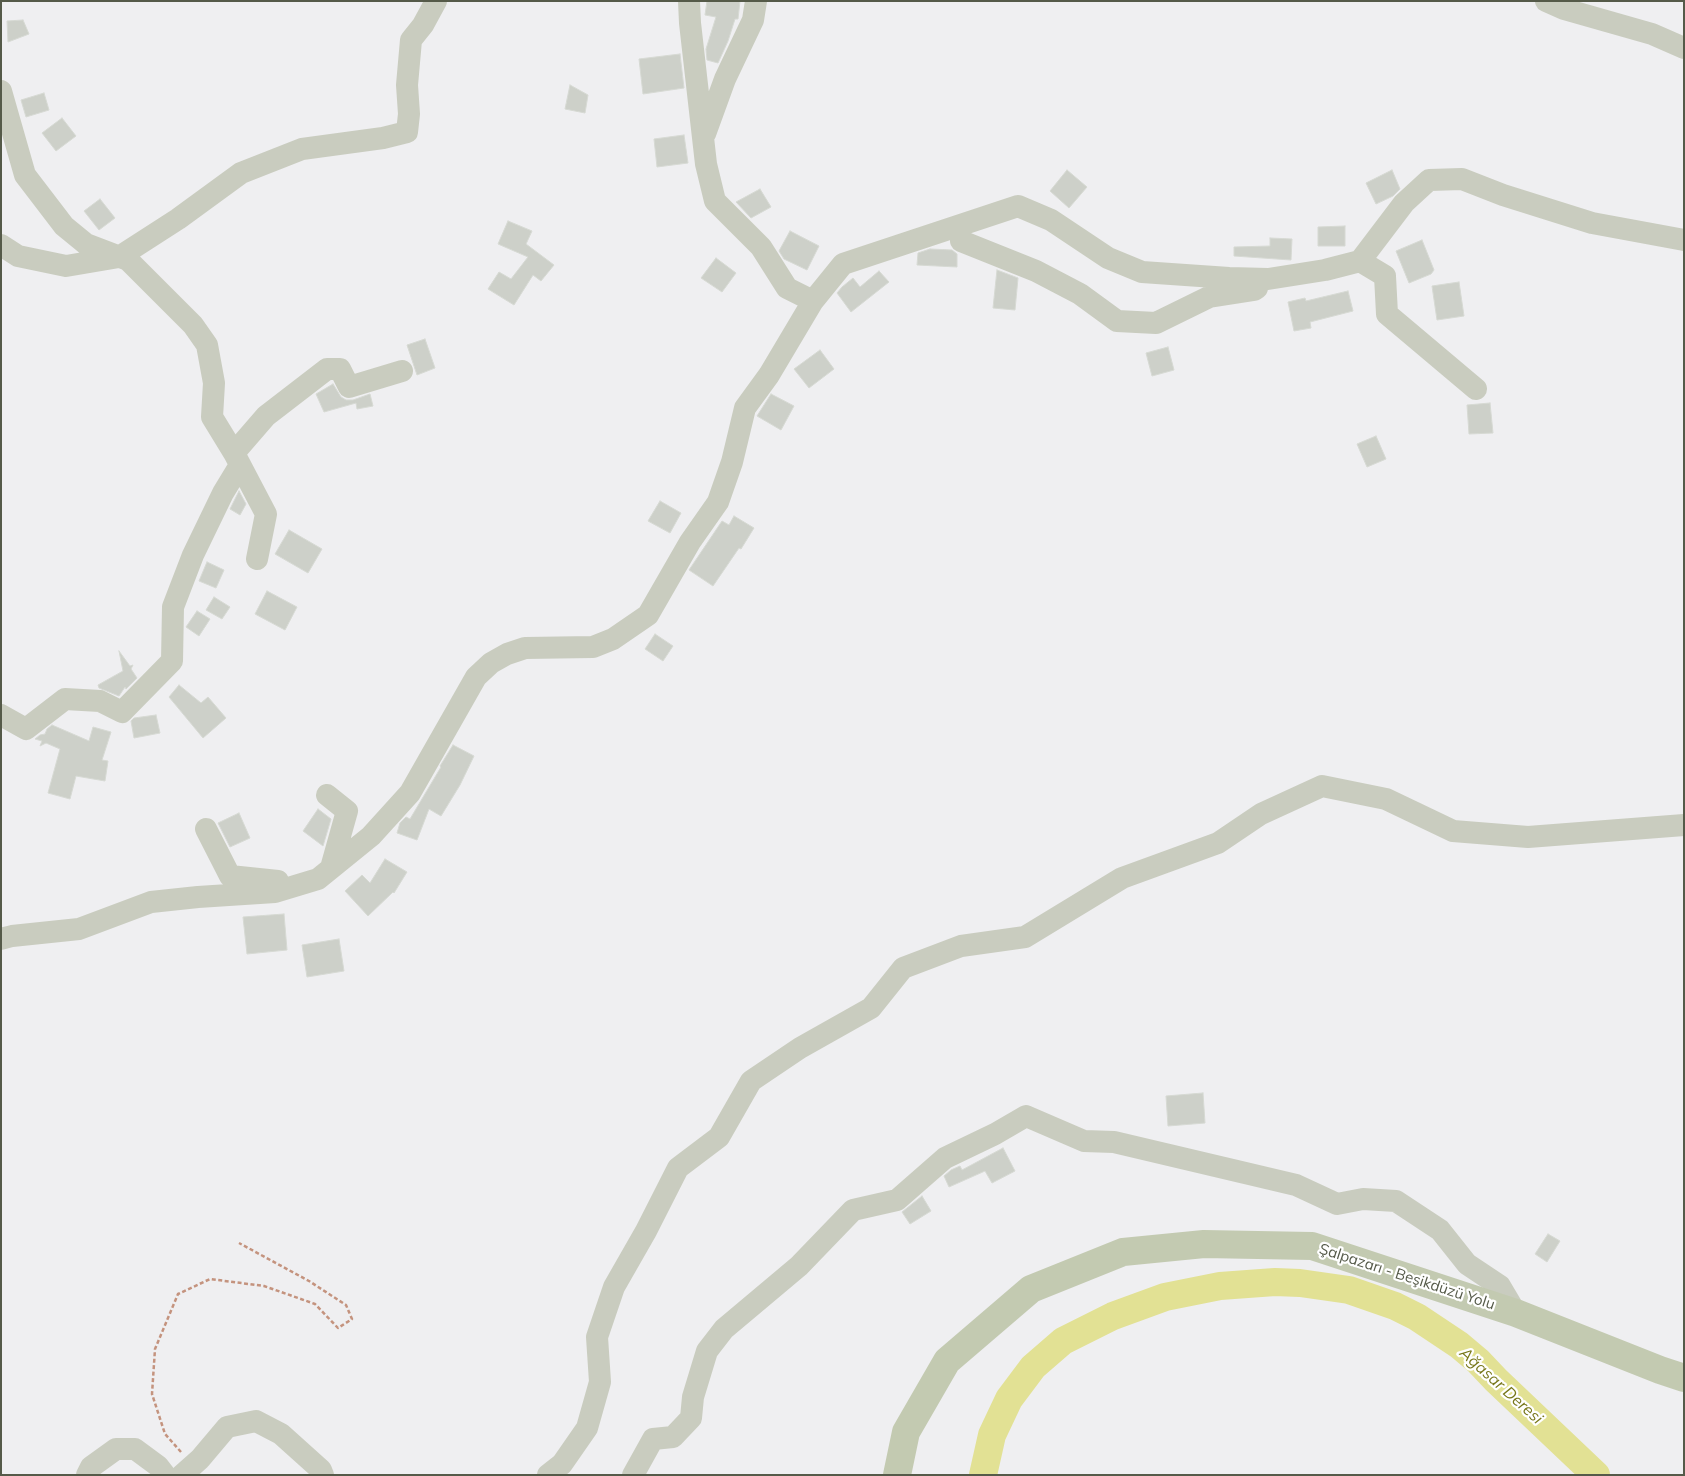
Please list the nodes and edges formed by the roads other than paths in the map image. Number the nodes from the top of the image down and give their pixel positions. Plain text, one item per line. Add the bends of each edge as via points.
1 (436, 1) edge
2 (689, 1) edge
3 (756, 1) edge
4 (1546, 1) edge
5 (1684, 48) edge
6 (1, 90) edge
7 (703, 140) junction
8 (961, 240) dead end
9 (1684, 240) edge
10 (1, 245) edge
11 (119, 257) junction
12 (1360, 260) junction
13 (1268, 279) junction
14 (812, 301) junction
15 (402, 371) dead end
16 (1476, 389) dead end
17 (237, 459) junction
18 (257, 559) dead end
19 (1, 715) edge
20 (327, 795) dead end
21 (1684, 825) edge
22 (206, 829) dead end
23 (331, 868) junction
24 (301, 884) junction
25 (1, 939) edge
26 (1516, 1313) junction
27 (1684, 1378) edge
28 (190, 1468) edge
29 (87, 1475) edge
30 (165, 1475) edge
31 (323, 1475) edge
32 (548, 1475) edge
33 (633, 1475) edge
34 (897, 1475) edge

1 - 11 street via 411,40 407,132 302,149 241,173
2 - 7 street
3 - 7 street via 753,20
4 - 5 street via 1652,34
6 - 11 street via 25,175 64,226 86,244
7 - 14 street via 715,201 761,247 787,288
8 - 13 street via 1036,271 1080,294 1118,321 1156,323 1209,297 1254,290
9 - 12 street via 1592,224 1462,179 1429,180 1404,203
10 - 11 street via 18,256 66,266
11 - 17 street via 128,260 186,318 207,345 214,383 212,417
12 - 13 street via 1325,270
12 - 16 street via 1385,276 1387,314
13 - 14 street via 1142,272 1108,258 1051,220 1018,206 843,264
14 - 23 street via 769,375 745,408 718,502 690,542 648,615 613,639 593,647 525,648 491,663 476,677 410,793 371,836
15 - 17 street via 349,387 340,369 327,369 266,416
17 - 18 street via 266,514
17 - 19 street via 173,607 172,661 122,712 100,701 65,700 26,729
20 - 23 street via 348,811
21 - 32 street via 1528,837 1453,831 1386,799 1322,786 1261,814 1218,843 1122,878 1025,937 961,946 903,968 871,1008 800,1048 751,1082 719,1137 678,1168 614,1287 596,1337 600,1382 586,1428 562,1464
22 - 24 street via 230,876
23 - 24 street via 318,879
24 - 25 street via 275,892 151,902 79,929
26 - 27 main road, Şalpazarı - Beşikdüzü Yolu
26 - 33 street via 1500,1286 1467,1264 1440,1230 1396,1201 1363,1199 1337,1204 1296,1185 1114,1142 1084,1141 1026,1116 945,1158 897,1200 853,1210 799,1266 724,1329 707,1351 693,1396 691,1418 673,1437 653,1439
26 - 34 main road, Şalpazarı - Beşikdüzü Yolu via 1312,1246 1204,1244 1123,1252 1031,1289 947,1361 906,1432
28 - 31 street via 227,1427 256,1421 281,1434
29 - 30 street via 91,1467 116,1449 135,1449

